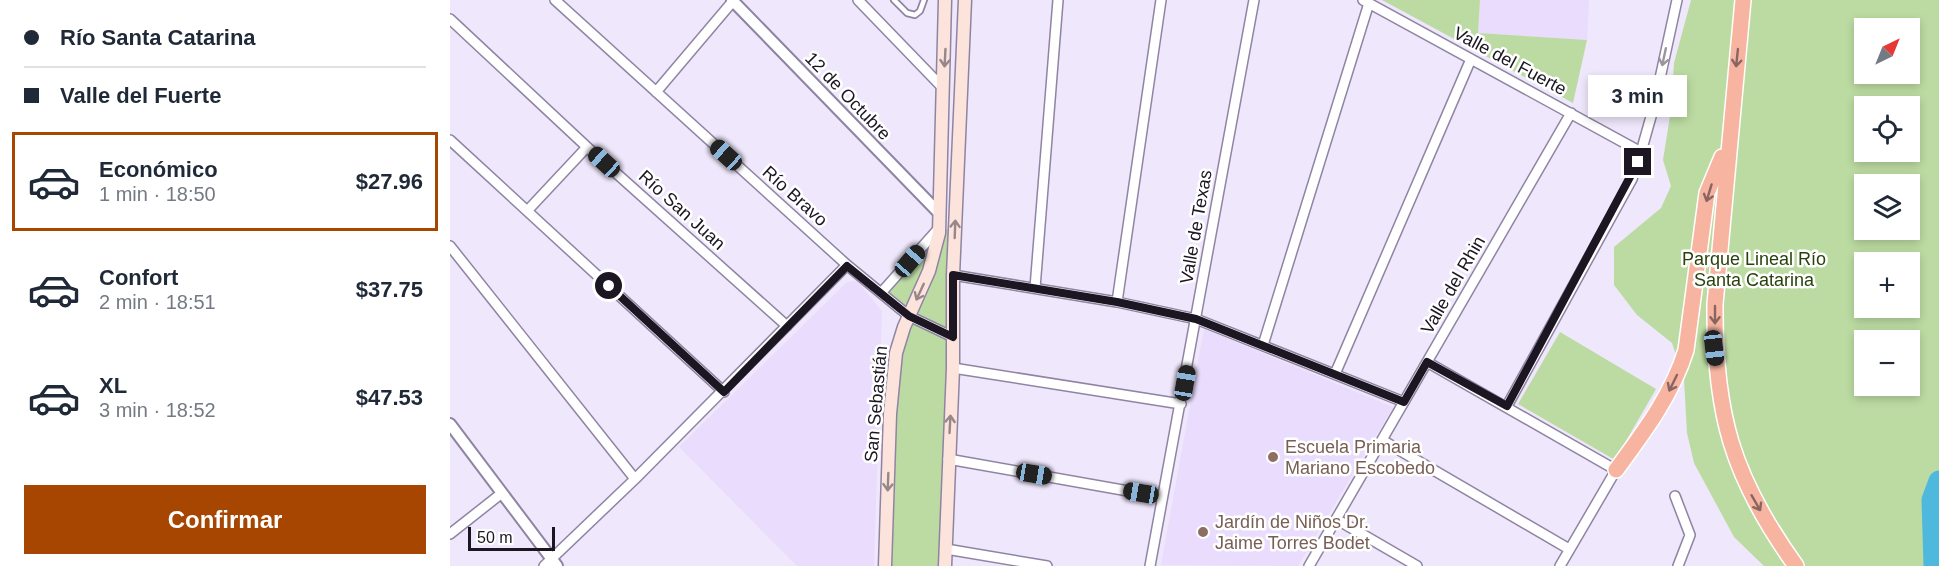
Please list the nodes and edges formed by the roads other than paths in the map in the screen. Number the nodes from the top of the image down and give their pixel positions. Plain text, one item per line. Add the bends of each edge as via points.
1 (555, 0) edge
2 (858, 0) edge
3 (894, 0) edge
4 (924, 0) edge
5 (945, 0) edge
6 (965, 0) edge
7 (1058, 0) edge
8 (1161, 0) edge
9 (1254, 0) edge
10 (1677, 0) edge
11 (1743, 0) edge
12 (733, 1) edge
13 (1366, 2) edge
14 (450, 19) edge
15 (1471, 59) junction
16 (943, 88) junction
17 (656, 92) junction
18 (1571, 113) junction
19 (1729, 138) junction
20 (450, 140) edge
21 (587, 147) junction
22 (1641, 152) junction
23 (528, 210) junction
24 (940, 214) junction
25 (939, 228) junction
26 (451, 250) edge
27 (847, 266) junction
28 (953, 275) junction
29 (1035, 288) junction
30 (881, 293) junction
31 (1117, 302) junction
32 (909, 316) junction
33 (1196, 319) junction
34 (787, 326) junction
35 (953, 337) junction
36 (1263, 345) junction
37 (1427, 362) junction
38 (953, 368) junction
39 (1335, 374) junction
40 (724, 392) junction
41 (1404, 402) junction
42 (1181, 404) junction
43 (1507, 406) junction
44 (450, 424) edge
45 (1382, 440) junction
46 (948, 459) junction
47 (1616, 470) junction
48 (635, 479) junction
49 (502, 493) junction
50 (1676, 496) dead end
51 (1162, 497) junction
52 (1336, 519) junction
53 (450, 534) edge
54 (946, 549) junction
55 (1569, 549) junction
56 (551, 564) edge
57 (885, 566) edge
58 (945, 566) edge
59 (1047, 566) edge
60 (1150, 566) edge
61 (1309, 566) edge
62 (1417, 566) edge
63 (1560, 566) edge
64 (1678, 566) edge
65 (1796, 566) edge

1 - 17 street, Río Bravo
2 - 16 street
3 - 4 lane via 906,13 915,15
5 -> 16 main road, San Sebastián
28 -> 6 main road
7 - 29 street
8 - 31 street
9 - 33 street, Valle de Texas
10 -> 22 street
11 -> 19 highway
12 - 17 street
12 - 24 street, 12 de Octubre
13 - 15 street, Valle del Fuerte
13 - 36 street
14 - 21 street, Río San Juan
15 - 18 street, Valle del Fuerte
15 - 39 street
16 - 24 main road, San Sebastián
17 - 27 street, Río Bravo
18 - 22 street, Valle del Fuerte
18 - 37 street, Valle del Rhin
19 -> 47 highway via 1707,193 1680,370
19 -> 65 highway via 1714,304 1714,348 1723,418 1743,480
20 - 23 street
21 - 23 street
21 - 34 street, Río San Juan
22 - 43 street via 1632,178
23 - 40 street
24 - 25 main road, San Sebastián
25 - 30 street
25 -> 32 main road, San Sebastián via 933,259
26 - 48 street
27 - 30 street, Río Bravo
27 - 34 street
28 - 29 street
28 - 35 main road
29 - 31 street
30 - 32 street, Río Bravo
31 - 33 street
32 - 35 street, Río Bravo
32 -> 57 main road, San Sebastián via 896,352 893,377
33 - 36 street
33 - 42 street, Valle de Texas
34 - 40 street
35 - 38 main road
36 - 39 street
37 - 41 street, Valle del Rhin
37 - 43 street
38 - 42 street
46 -> 38 main road
39 - 41 street
40 - 48 street
41 - 45 street, Valle del Rhin
42 - 51 street, Valle de Texas
43 - 47 street
44 - 49 street
45 - 52 street, Valle del Rhin
45 - 55 street
46 - 51 street
46 - 54 main road
47 - 55 street
48 - 56 street
49 - 53 street
49 - 56 street
50 - 64 street via 1690,535
51 - 60 street, Valle de Texas
52 - 61 street, Valle del Rhin
52 - 62 street
54 - 58 main road
54 - 59 street
55 - 63 street

